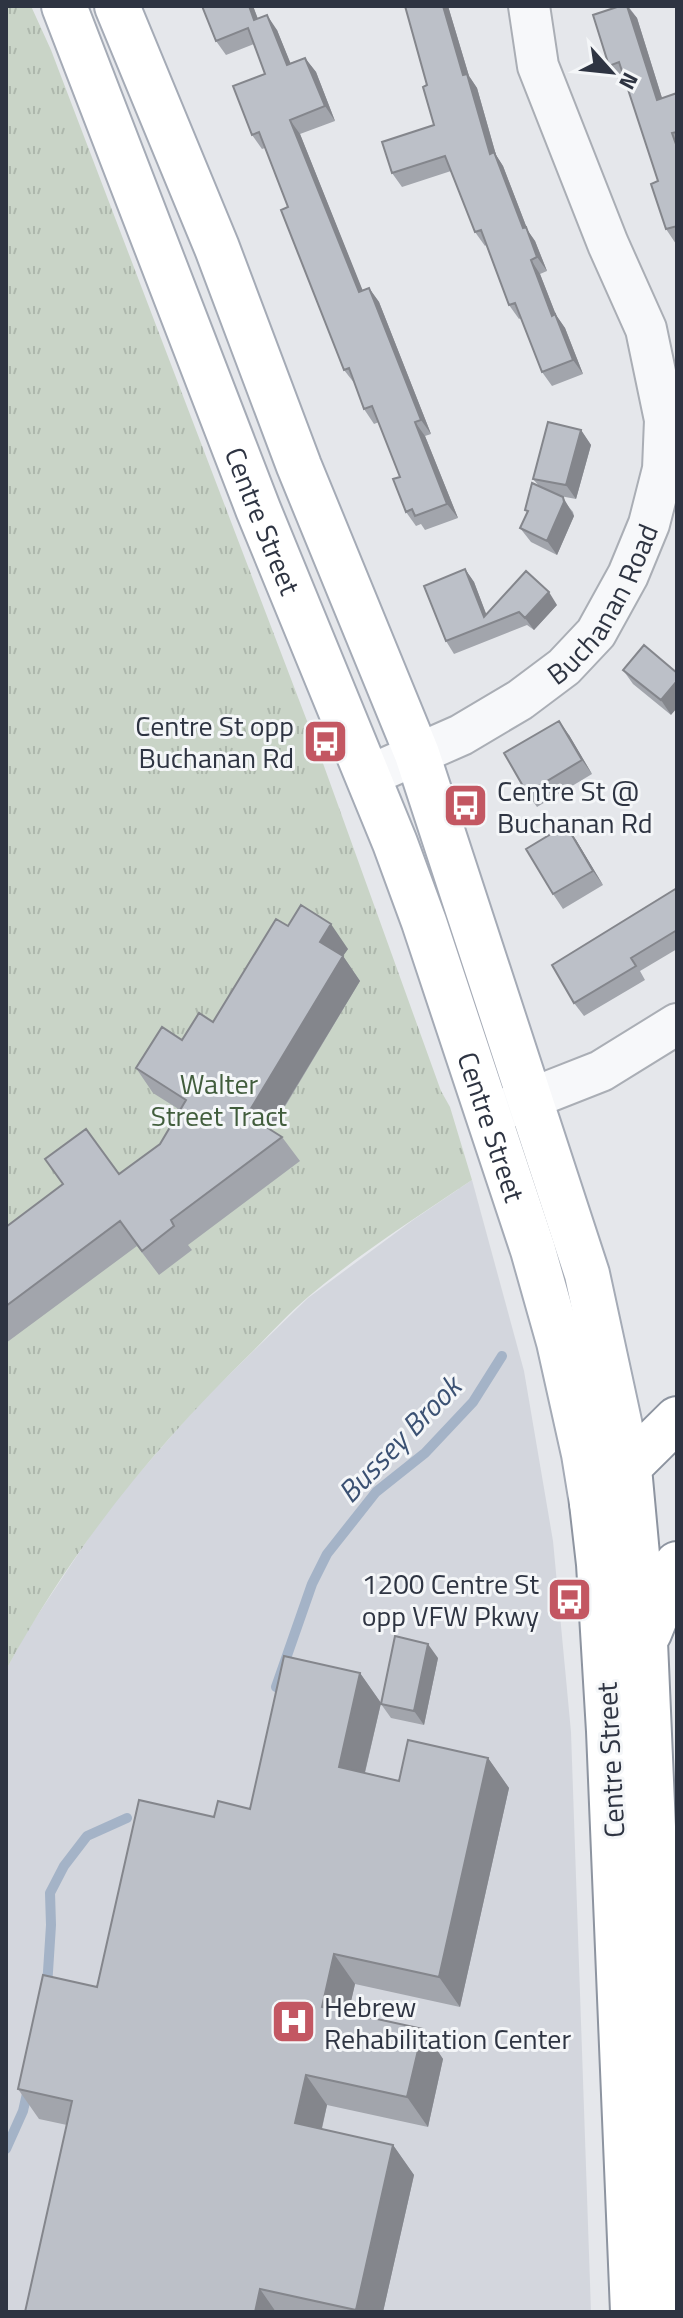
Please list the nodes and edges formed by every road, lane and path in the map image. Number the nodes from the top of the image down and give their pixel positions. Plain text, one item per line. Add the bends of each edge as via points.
1 (529, 6) edge
2 (118, 8) edge
3 (68, 16) edge
4 (309, 490) junction
5 (258, 509) junction
6 (417, 754) junction
7 (368, 776) junction
8 (677, 1024) edge
9 (530, 1100) junction
10 (489, 1115) junction
11 (677, 1419) edge
12 (629, 1468) junction
13 (592, 1503) junction
14 (677, 1564) edge
15 (645, 1642) junction
16 (633, 2312) edge
17 (674, 2312) edge

1 - 6 street, Buchanan Road via 538,66 646,329 665,420 663,469 649,524 596,633 564,667 520,700
2 - 3 main road
2 - 4 main road, Centre Street
3 - 5 main road, Centre Street
4 - 5 main road
4 - 6 main road, Centre Street
5 - 7 main road, Centre Street
6 - 7 street, Buchanan Road
6 - 9 main road, Centre Street
7 - 10 main road, Centre Street
8 - 9 street via 601,1071
9 - 10 street
9 - 12 main road, Centre Street via 587,1274
10 - 13 main road, Centre Street via 559,1342
11 - 12 main road
12 - 13 main road
12 - 15 main road, Centre Street
13 - 16 main road, Centre Street via 609,1731
14 - 15 main road
15 - 17 main road, Centre Street

